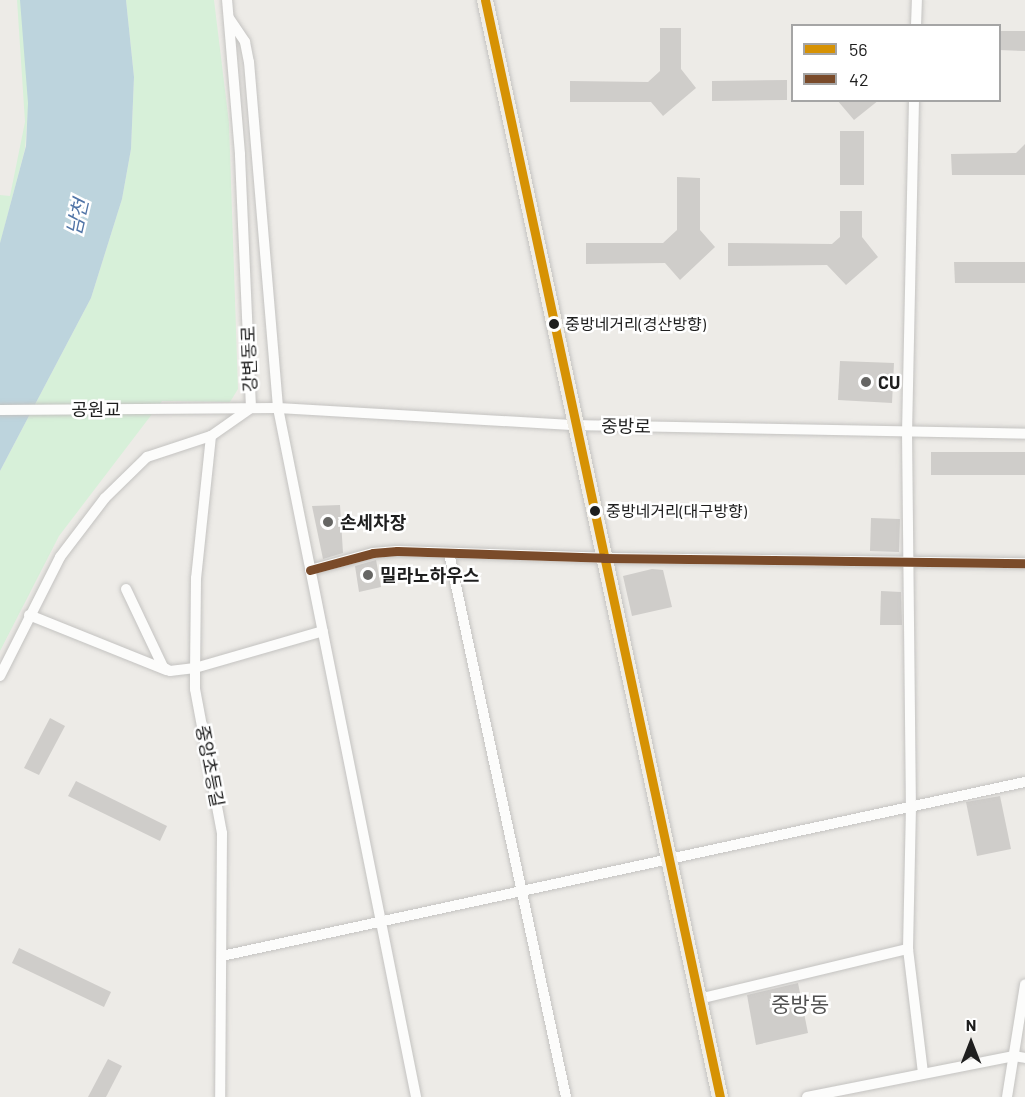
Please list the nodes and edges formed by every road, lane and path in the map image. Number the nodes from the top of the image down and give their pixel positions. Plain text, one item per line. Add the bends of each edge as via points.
1 (227, 0) edge
2 (485, 0) edge
3 (917, 0) edge
4 (229, 18) junction
5 (916, 24) edge
6 (914, 102) edge
7 (251, 408) junction
8 (278, 408) junction
9 (191, 409) joint
10 (0, 410) edge
11 (576, 425) junction
12 (907, 431) junction
13 (1025, 434) edge
14 (211, 436) junction
15 (449, 553) junction
16 (604, 558) junction
17 (908, 561) junction
18 (1025, 563) edge
19 (310, 570) junction
20 (126, 589) dead end
21 (29, 615) junction
22 (323, 631) junction
23 (195, 668) junction
24 (166, 670) junction
25 (0, 676) edge
26 (1025, 782) edge
27 (911, 806) junction
28 (669, 860) junction
29 (522, 891) junction
30 (381, 922) junction
31 (908, 949) junction
32 (222, 956) junction
33 (1025, 984) edge
34 (699, 999) junction
35 (1019, 1057) edge
36 (923, 1073) junction
37 (220, 1097) edge
38 (416, 1097) edge
39 (566, 1097) edge
40 (720, 1097) edge
41 (807, 1097) edge
42 (1007, 1097) edge

1 - 4 street, 강변동로
2 - 11 main road
3 - 5 street
4 - 7 street, 강변동로 via 242,182
4 - 8 street via 245,42 249,63
6 - 12 street
7 - 8 street, 중방로
7 - 9 street, 중방로
7 - 14 street, 강변동로
8 - 11 street, 중방로
8 - 19 street
9 - 10 street, 공원교
11 - 12 street, 중방로
11 - 16 main road
12 - 13 street, 중방로
12 - 17 street
14 - 21 street, 강변동로 via 147,457 105,498 60,557
14 - 23 street, 중앙초등길 via 196,578
15 - 16 street
15 - 19 street via 379,552
15 - 29 street
16 - 17 street
16 - 28 main road
17 - 18 street
17 - 27 street
19 - 22 street
20 - 24 street
21 - 24 street
21 - 25 street, 강변동로
22 - 23 street
22 - 30 street
23 - 24 street
23 - 32 street, 중앙초등길 via 195,689 222,833
26 - 27 street
27 - 28 street
27 - 31 street
28 - 29 street
28 - 34 main road
29 - 30 street
29 - 39 street
30 - 32 street
30 - 38 street
31 - 34 street
31 - 36 street
32 - 37 street, 중앙초등길
33 - 35 street
34 - 40 main road
35 - 36 street
35 - 42 street
36 - 41 street

